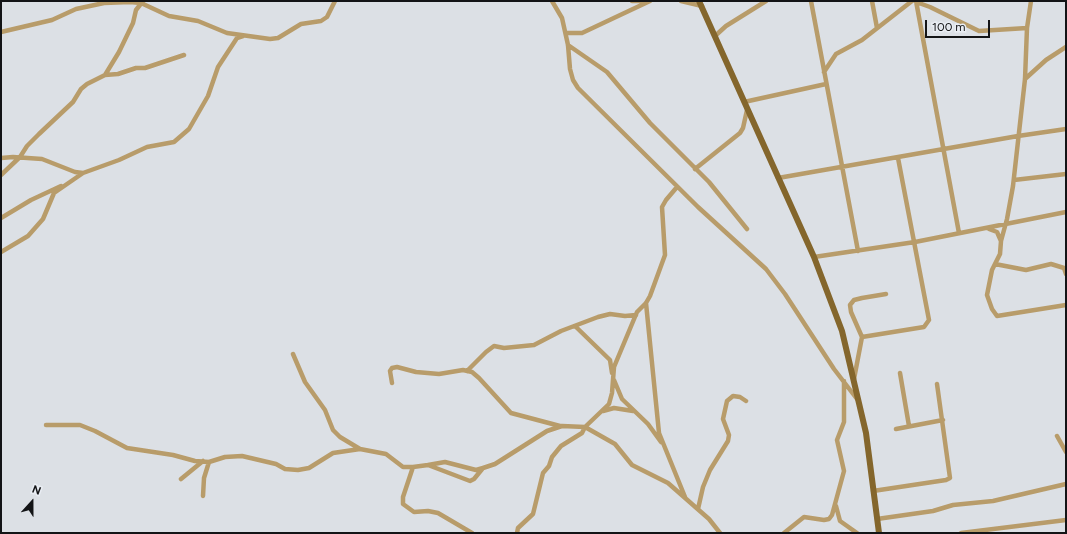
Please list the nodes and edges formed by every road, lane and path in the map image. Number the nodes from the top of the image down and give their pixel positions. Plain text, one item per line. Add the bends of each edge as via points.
1 (335, 1) edge
2 (552, 1) edge
3 (632, 1) edge
4 (644, 1) edge
5 (650, 1) edge
6 (681, 1) edge
7 (766, 1) edge
8 (811, 1) edge
9 (872, 1) edge
10 (914, 1) edge
11 (1031, 1) edge
12 (142, 2) edge
13 (700, 4) edge
14 (877, 28) junction
15 (1027, 28) junction
16 (1, 32) edge
17 (566, 33) junction
18 (245, 35) junction
19 (715, 36) junction
20 (568, 45) junction
21 (1066, 47) edge
22 (184, 55) dead end
23 (824, 72) junction
24 (105, 75) junction
25 (1025, 79) junction
26 (826, 84) junction
27 (744, 102) junction
28 (748, 110) junction
29 (1066, 129) edge
30 (1018, 136) junction
31 (942, 149) junction
32 (20, 157) junction
33 (1, 158) edge
34 (898, 158) junction
35 (842, 168) junction
36 (695, 169) junction
37 (83, 173) junction
38 (1066, 174) edge
39 (1, 175) edge
40 (778, 178) junction
41 (1014, 180) junction
42 (66, 184) junction
43 (678, 187) junction
44 (1066, 212) edge
45 (1, 218) edge
46 (1006, 224) junction
47 (747, 229) dead end
48 (986, 229) junction
49 (959, 233) junction
50 (1001, 241) junction
51 (915, 242) junction
52 (858, 251) junction
53 (1, 252) edge
54 (814, 257) junction
55 (995, 264) junction
56 (1066, 274) edge
57 (886, 294) dead end
58 (646, 303) junction
59 (1066, 305) edge
60 (636, 315) junction
61 (575, 326) junction
62 (862, 337) junction
63 (293, 354) dead end
64 (467, 371) junction
65 (900, 373) dead end
66 (612, 378) junction
67 (854, 379) junction
68 (844, 381) junction
69 (392, 383) dead end
70 (937, 384) dead end
71 (746, 400) dead end
72 (860, 402) junction
73 (602, 412) junction
74 (635, 412) junction
75 (943, 420) junction
76 (46, 426) dead end
77 (562, 426) junction
78 (910, 426) junction
79 (585, 427) junction
80 (896, 429) dead end
81 (1057, 436) dead end
82 (664, 447) junction
83 (360, 449) junction
84 (1066, 452) edge
85 (203, 461) junction
86 (209, 462) junction
87 (428, 465) junction
88 (414, 467) junction
89 (483, 468) junction
90 (181, 479) dead end
91 (1066, 484) edge
92 (873, 491) junction
93 (203, 496) dead end
94 (686, 498) junction
95 (836, 506) junction
96 (698, 508) junction
97 (877, 519) junction
98 (1066, 520) edge
99 (718, 532) edge
100 (472, 533) edge
101 (517, 533) edge
102 (784, 533) edge
103 (858, 533) edge
104 (879, 533) edge
105 (961, 533) edge

1 - 18 street via 327,17 321,21 302,24 278,38
2 - 17 street via 562,18
3 - 4 street
5 - 17 street via 582,33
6 - 13 street
7 - 19 street via 731,22
8 - 23 street
9 - 14 street
10 - 14 street
10 - 15 street via 979,31
10 - 31 street
11 - 15 street
12 - 16 street via 119,2 76,8 52,20
12 - 18 street via 169,16 193,19 227,33
12 - 24 street via 136,10 119,52
13 - 19 main road
14 - 23 street via 862,40 836,54
15 - 25 street
17 - 20 street
18 - 37 street via 237,38 230,47 218,67 208,96 185,133 174,142 147,147
19 - 27 main road
20 - 36 street via 607,72
20 - 43 street via 570,69 578,88
21 - 25 street via 1046,60
22 - 24 street via 145,68
23 - 26 street
24 - 32 street via 81,88 73,102 39,134
25 - 30 street
26 - 27 street
26 - 35 street
27 - 28 main road
28 - 36 street via 740,133
28 - 40 main road
29 - 30 street
30 - 31 street
30 - 41 street
31 - 34 street
31 - 49 street
32 - 33 street
32 - 37 street via 42,159
32 - 39 street
34 - 35 street
34 - 51 street
35 - 40 street
35 - 52 street
36 - 47 street
37 - 42 street
38 - 41 street
40 - 54 main road
41 - 46 street
42 - 45 street via 31,200
42 - 53 street via 54,193 43,219 28,236
43 - 58 street via 662,207 664,255
43 - 68 street via 766,269 786,294
44 - 46 street
46 - 48 street
46 - 50 street
48 - 49 street
48 - 50 street via 997,232
49 - 51 street
50 - 55 street via 1000,254
51 - 52 street
51 - 62 street via 928,324 924,327
52 - 54 street
54 - 67 main road via 842,331
55 - 56 street via 1026,270 1051,264 1064,268
55 - 59 street via 987,295 997,316
57 - 62 street via 854,300 850,305
58 - 60 street
58 - 82 street via 659,433
60 - 61 street via 610,314
60 - 66 street via 618,356
61 - 64 street via 534,345 504,348 494,346
61 - 66 street via 610,360
62 - 67 street
63 - 83 street via 305,382 326,410 333,430
64 - 69 street via 439,374 397,367 390,371
64 - 77 street via 472,372 488,387 511,413
65 - 78 street
66 - 73 street via 609,404
66 - 74 street via 622,399
67 - 72 main road
68 - 72 street
68 - 95 street via 844,422 837,440 844,471
70 - 75 street
71 - 96 street via 740,396 732,396 727,401 723,418 729,435 728,441 710,470
72 - 92 main road
73 - 74 street via 614,408
73 - 79 street
74 - 82 street via 648,424
75 - 78 street
75 - 92 street via 951,476 949,480
76 - 85 street via 80,425 127,448
77 - 79 street
77 - 89 street via 545,432 495,464
78 - 80 street
79 - 94 street via 614,444 632,464 668,483
79 - 101 street via 577,437 561,446 552,457 543,473 533,514 518,528
81 - 84 street
82 - 94 street
83 - 86 street via 333,453 309,468 298,470 242,456 225,457
83 - 88 street via 386,454 403,467
85 - 86 street
85 - 90 street
86 - 93 street via 204,478
87 - 88 street
87 - 89 street via 445,462 476,470
87 - 89 street via 470,481
88 - 100 street via 403,497 404,504 414,512 438,513
91 - 97 street via 993,501
92 - 97 main road
94 - 96 street
95 - 102 street via 829,519 804,517
95 - 103 street via 840,521
96 - 99 street
97 - 104 main road
98 - 105 street

